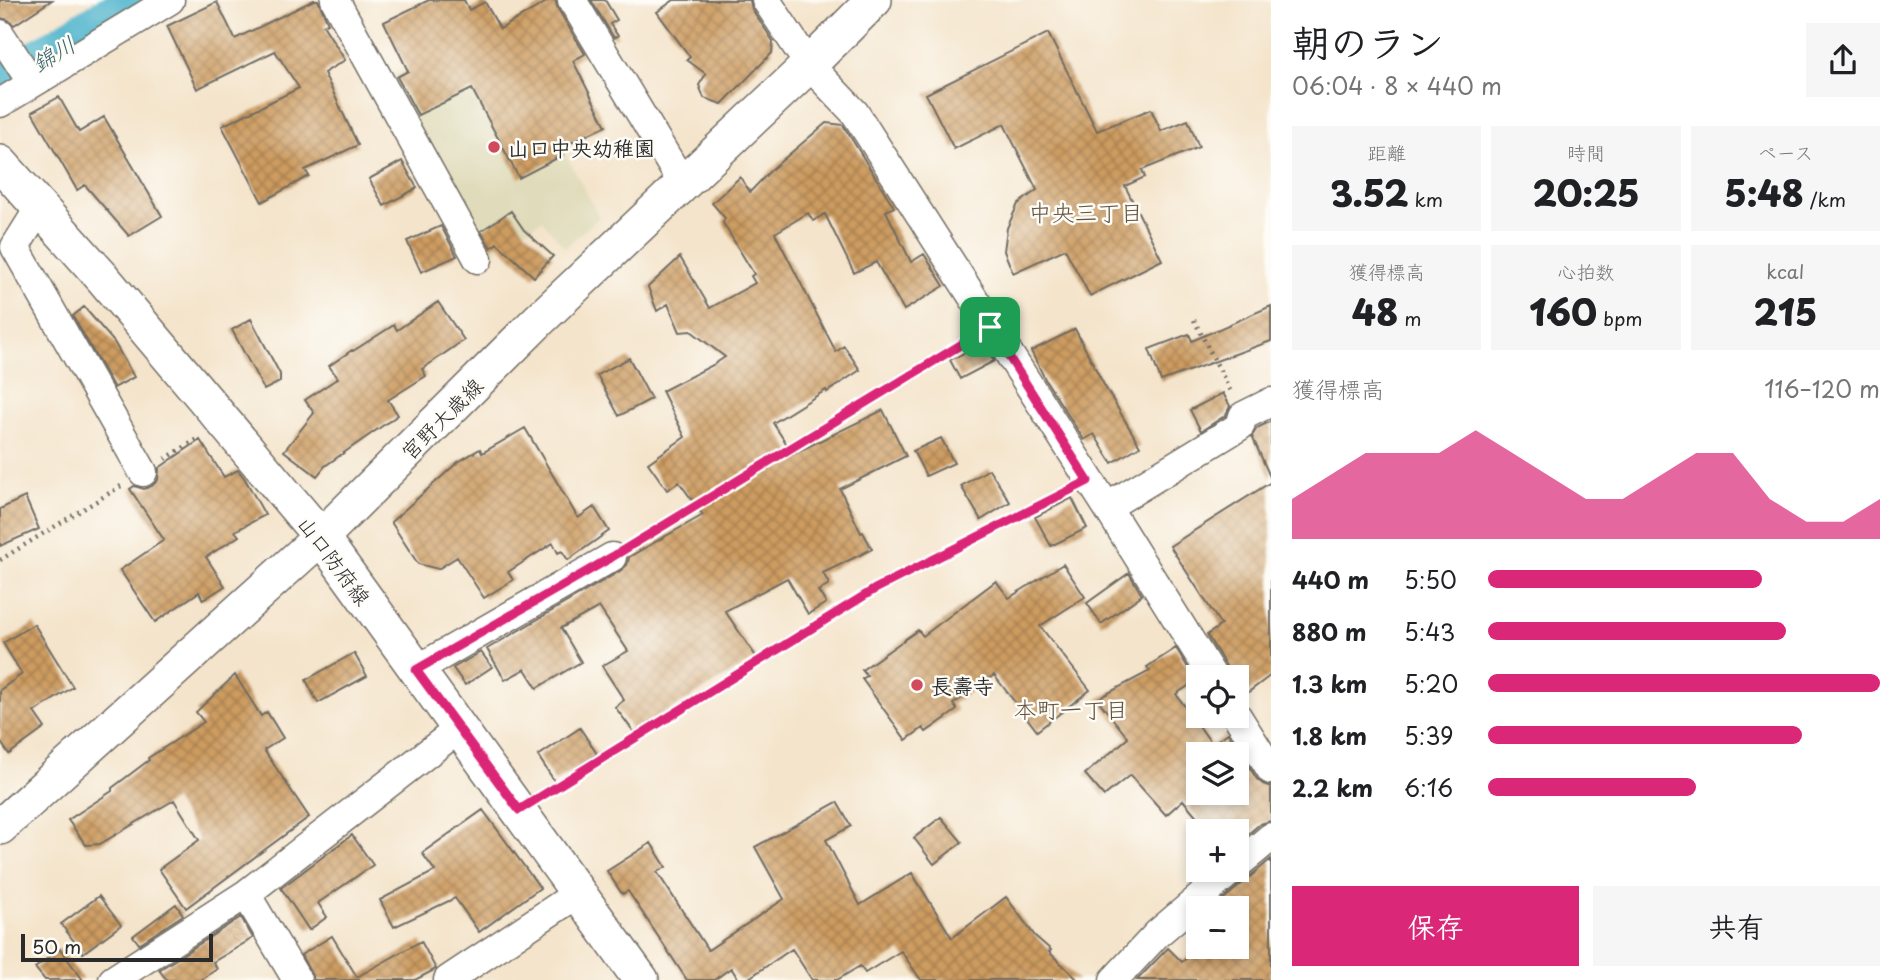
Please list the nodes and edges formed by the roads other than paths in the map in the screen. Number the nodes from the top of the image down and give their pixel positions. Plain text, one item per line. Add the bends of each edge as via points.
1 (170, 0) edge
2 (335, 0) edge
3 (572, 0) edge
4 (766, 0) edge
5 (874, 0) edge
6 (132, 10) edge
7 (0, 34) edge
8 (809, 65) junction
9 (32, 83) junction
10 (0, 103) edge
11 (0, 163) edge
12 (683, 184) junction
13 (40, 208) junction
14 (478, 259) dead end
15 (1271, 402) edge
16 (143, 472) road end
17 (1107, 507) junction
18 (321, 537) junction
19 (612, 557) road end
20 (1206, 665) edge
21 (416, 670) junction
22 (460, 728) junction
23 (1245, 728) edge
24 (1271, 770) edge
25 (0, 827) edge
26 (1271, 836) edge
27 (1249, 855) edge
28 (1218, 882) edge
29 (246, 894) junction
30 (577, 894) junction
31 (113, 980) edge
32 (297, 980) edge
33 (447, 980) edge
34 (640, 980) edge
35 (1114, 980) edge

1 - 6 street
2 - 14 street
3 - 12 street
4 - 8 street
5 - 8 main road, 宮野大歳線
6 - 9 street
7 - 9 street
8 - 12 main road, 宮野大歳線
8 - 17 street via 855,113
9 - 10 street
11 - 13 main road, 山口防府線
12 - 18 main road, 宮野大歳線
13 - 16 street via 15,247
13 - 18 main road, 山口防府線
15 - 17 street
17 - 20 street
18 - 21 main road, 山口防府線
18 - 25 main road, 宮野大歳線
19 - 21 street
21 - 22 main road, 山口防府線
22 - 29 street
22 - 30 main road, 山口防府線
23 - 24 street
26 - 27 street
28 - 35 street via 1157,934
29 - 31 street
29 - 32 street
30 - 33 street
30 - 34 main road, 山口防府線

